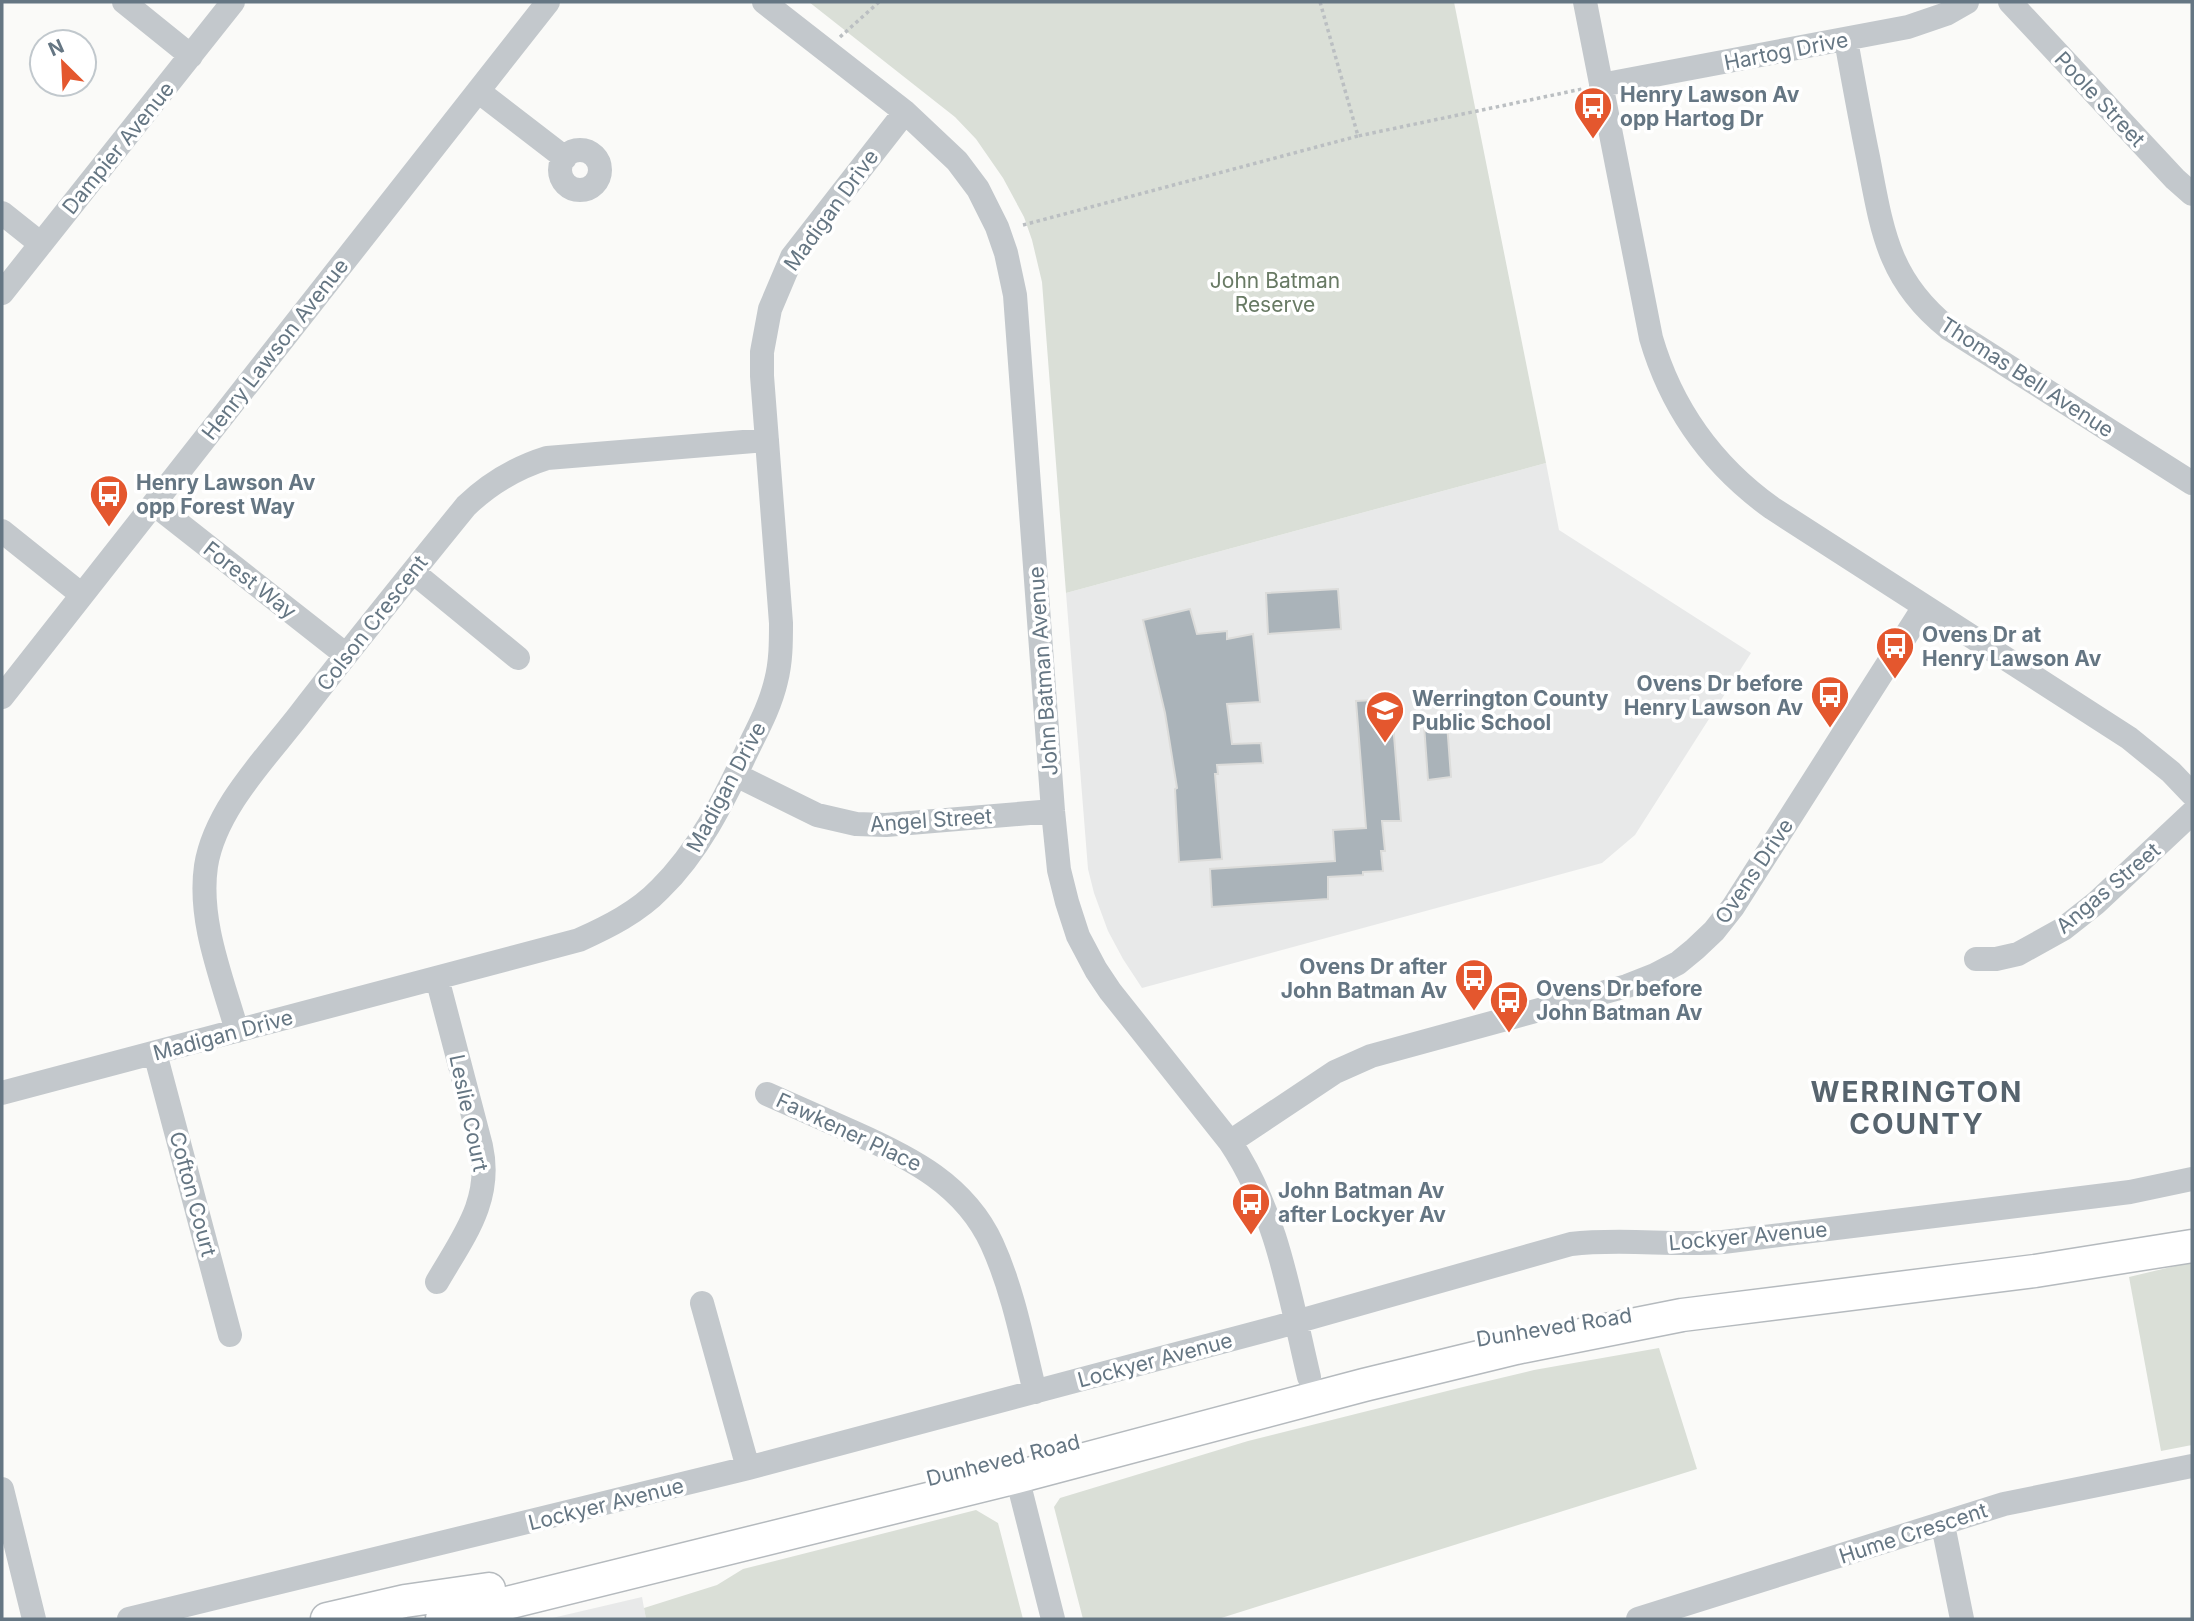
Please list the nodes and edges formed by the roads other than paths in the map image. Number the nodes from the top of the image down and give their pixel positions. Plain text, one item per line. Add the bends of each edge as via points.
1 (124, 2) edge
2 (233, 2) edge
3 (548, 2) edge
4 (764, 2) edge
5 (1585, 2) edge
6 (1967, 2) edge
7 (2010, 2) edge
8 (1846, 40) junction
9 (191, 56) junction
10 (1601, 85) junction
11 (478, 91) junction
12 (905, 112) junction
13 (565, 158) dead end
14 (2192, 194) edge
15 (2, 214) edge
16 (41, 244) junction
17 (2, 293) edge
18 (767, 440) junction
19 (2192, 483) edge
20 (154, 504) junction
21 (2, 531) edge
22 (412, 572) junction
23 (82, 595) junction
24 (1924, 607) junction
25 (346, 655) junction
26 (519, 658) dead end
27 (2, 697) edge
28 (736, 775) junction
29 (2192, 794) edge
30 (1053, 811) junction
31 (2192, 813) edge
32 (1976, 959) dead end
33 (437, 978) junction
34 (237, 1031) junction
35 (155, 1054) junction
36 (2, 1093) edge
37 (767, 1094) dead end
38 (1230, 1142) junction
39 (2192, 1179) edge
40 (2192, 1246) edge
41 (437, 1282) dead end
42 (702, 1303) dead end
43 (1682, 1315) junction
44 (1296, 1322) junction
45 (230, 1335) dead end
46 (1309, 1377) junction
47 (1364, 1385) junction
48 (1035, 1392) junction
49 (1274, 1409) junction
50 (1042, 1451) junction
51 (983, 1465) junction
52 (748, 1468) junction
53 (2191, 1473) edge
54 (1017, 1477) junction
55 (3, 1498) edge
56 (1943, 1525) junction
57 (338, 1618) edge
58 (34, 1619) edge
59 (130, 1619) edge
60 (442, 1619) edge
61 (1053, 1619) edge
62 (1639, 1619) edge
63 (1962, 1619) edge

1 - 9 street
2 - 9 street, Dampier Avenue
3 - 11 street, Henry Lawson Avenue
4 - 12 street, John Batman Avenue
5 - 10 street
6 - 8 street, Hartog Drive via 1927,21
7 - 14 street, Poole Street
8 - 10 street, Hartog Drive
8 - 19 street, Thomas Bell Avenue via 1882,231 1896,266 1919,300 1948,328
9 - 16 street, Dampier Avenue
10 - 24 street via 1651,338 1688,423 1749,492
11 - 13 street
11 - 20 street, Henry Lawson Avenue
12 - 18 street, Madigan Drive via 807,235 775,292 762,352
12 - 30 street, John Batman Avenue via 946,149 978,189 1010,267
15 - 16 street
16 - 17 street, Dampier Avenue
18 - 22 street, Colson Crescent via 578,454 525,465 485,488
18 - 28 street, Madigan Drive via 782,623 780,662 768,708
20 - 23 street, Henry Lawson Avenue
20 - 25 street, Forest Way
21 - 23 street
22 - 25 street, Colson Crescent
22 - 26 street
23 - 27 street, Henry Lawson Avenue
24 - 29 street via 2129,738
24 - 38 street, Ovens Drive via 1733,906 1714,931 1678,963 1627,986 1346,1065
25 - 34 street, Colson Crescent via 230,806 210,846 206,911
28 - 30 street, Angel Street via 817,814 856,824
28 - 33 street, Madigan Drive via 681,867 634,911 579,940
30 - 38 street, John Batman Avenue via 1067,902 1096,970
31 - 32 street, Angas Street via 2063,929 2018,954
33 - 34 street, Madigan Drive
33 - 41 street, Leslie Court via 485,1170 477,1211
34 - 35 street, Madigan Drive
35 - 36 street, Madigan Drive
35 - 45 street, Cofton Court
37 - 48 street, Fawkener Place via 902,1154 963,1199 998,1258
38 - 44 street, John Batman Avenue via 1263,1201
39 - 44 street, Lockyer Avenue via 2130,1192 1723,1242 1571,1244
40 - 43 main road, Dunheved Road via 2062,1268
42 - 52 street
43 - 46 main road, Dunheved Road via 1642,1313 1524,1330
43 - 47 main road, Dunheved Road
44 - 46 street, John Batman Avenue
44 - 48 street, Lockyer Avenue
46 - 47 main road
46 - 49 main road
46 - 50 main road, Dunheved Road
47 - 49 main road, Dunheved Road
48 - 52 street, Lockyer Avenue
49 - 54 main road, Dunheved Road
50 - 51 main road, Dunheved Road
50 - 54 main road
51 - 54 main road
51 - 57 main road, Dunheved Road via 565,1574 405,1601
52 - 59 street, Lockyer Avenue
53 - 56 street, Hume Crescent via 2023,1499
54 - 60 main road, Dunheved Road
54 - 61 street
55 - 58 street
56 - 62 street, Hume Crescent
56 - 63 street

